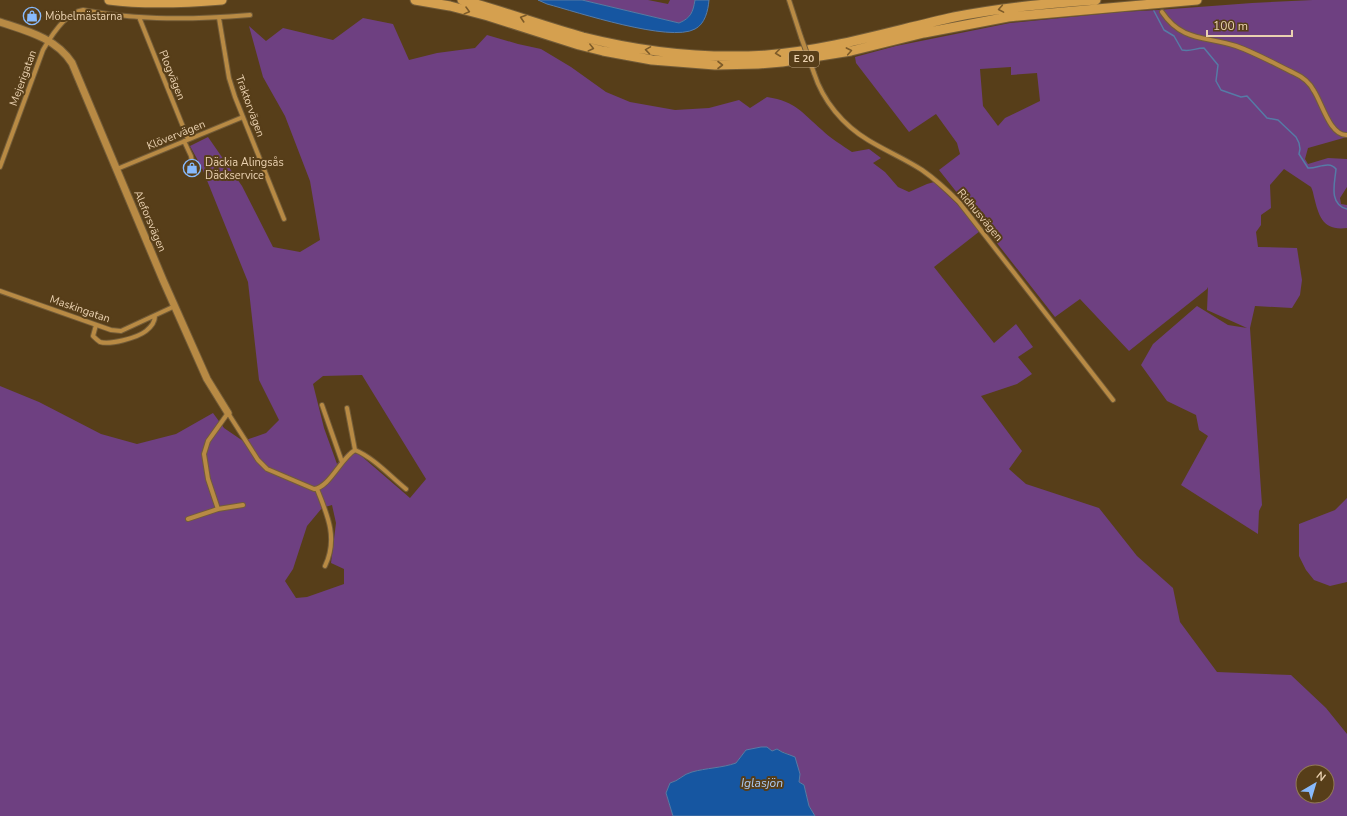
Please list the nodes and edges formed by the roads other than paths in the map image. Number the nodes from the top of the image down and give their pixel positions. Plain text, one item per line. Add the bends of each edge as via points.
1 (109, 0) edge
2 (222, 0) edge
3 (415, 0) edge
4 (462, 0) edge
5 (790, 0) edge
6 (1096, 0) edge
7 (1197, 0) edge
8 (1162, 12) dead end
9 (250, 15) dead end
10 (139, 17) junction
11 (218, 18) junction
12 (0, 22) edge
13 (49, 41) junction
14 (243, 117) junction
15 (1347, 135) edge
16 (186, 140) junction
17 (193, 166) dead end
18 (0, 167) edge
19 (117, 169) junction
20 (284, 219) dead end
21 (0, 291) edge
22 (175, 306) junction
23 (155, 316) junction
24 (96, 325) junction
25 (1113, 400) dead end
26 (322, 406) dead end
27 (347, 408) dead end
28 (228, 413) junction
29 (355, 450) junction
30 (342, 462) junction
31 (317, 489) junction
32 (406, 489) dead end
33 (243, 505) dead end
34 (218, 509) junction
35 (188, 519) dead end
36 (325, 566) dead end

1 - 2 highway via 154,3
3 -> 7 highway, E 20 via 488,16 603,51 652,60 715,65 782,62 851,51 924,33 1008,17
6 -> 4 highway, E 20 via 1009,8 955,17 840,45 767,55 714,56 656,51 608,43
5 - 25 street, Ridhusvägen, bridge via 814,73 833,110 867,140 921,170 959,202
8 - 15 street via 1169,22 1186,34 1236,46 1299,76 1314,91 1331,126 1344,136
9 - 11 street
10 - 11 street
10 - 13 street, Mejerigatan via 77,11
10 - 16 street, Plogvägen
11 - 14 street, Traktorvägen via 229,78
12 - 13 street, Aleforsvägen
13 - 18 street, Mejerigatan via 43,50
13 - 19 street, Aleforsvägen via 66,53 72,63
14 - 16 street, Klövervägen
14 - 20 street, Traktorvägen
16 - 17 street, Plogvägen
16 - 19 street, Klövervägen
19 - 22 street, Aleforsvägen
21 - 24 street, Maskingatan
22 - 23 street, Maskingatan
22 - 28 street, Aleforsvägen via 207,379
23 - 24 street, Maskingatan via 121,331
23 - 24 street via 155,321 145,332 114,342 101,342 92,336
26 - 30 street
27 - 29 street
28 - 31 street, Aleforsvägen via 258,460 267,469 308,488
28 - 34 street via 208,441 204,454 208,479
29 - 30 street
29 - 32 street
30 - 31 street via 329,480
31 - 36 street via 331,530 331,549
33 - 34 street
34 - 35 street

